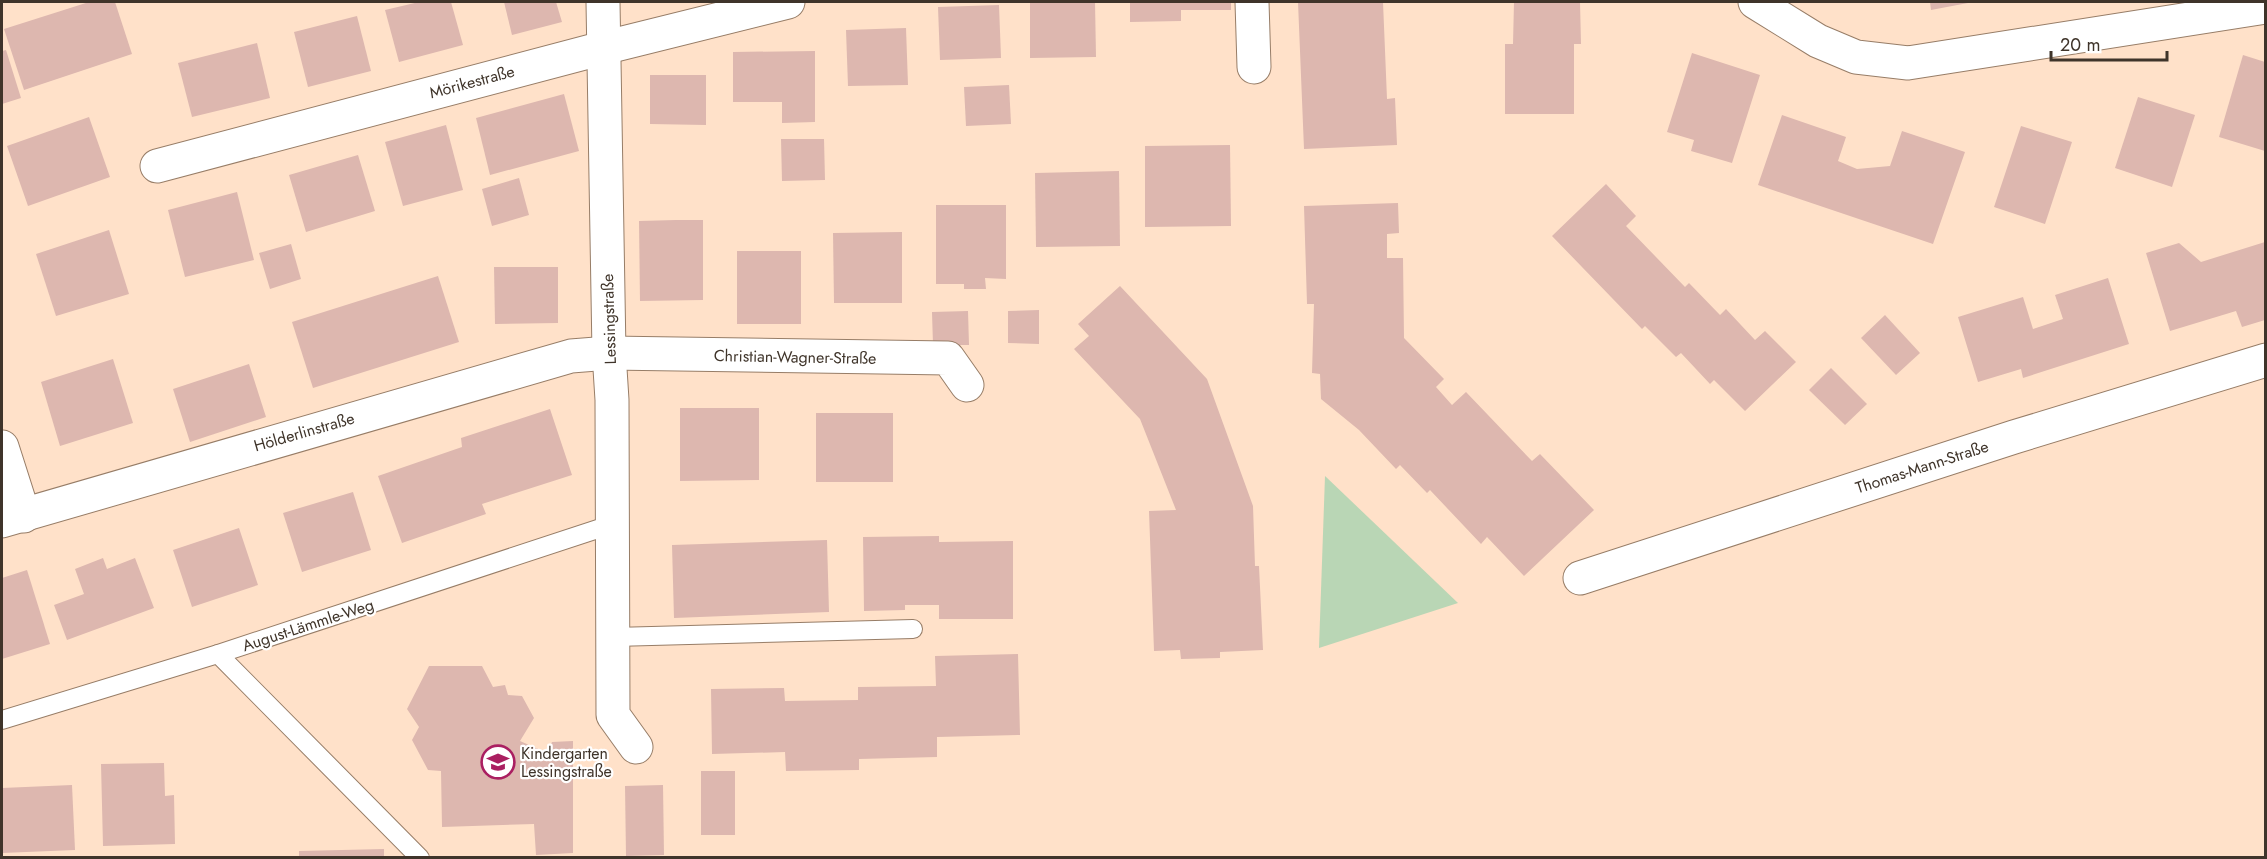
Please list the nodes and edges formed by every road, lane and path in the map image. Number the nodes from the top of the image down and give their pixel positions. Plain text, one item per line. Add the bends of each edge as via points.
1 (603, 2) edge
2 (788, 2) edge
3 (1252, 2) edge
4 (1755, 2) edge
5 (2265, 7) edge
6 (603, 48) junction
7 (1254, 67) dead end
8 (157, 166) dead end
9 (609, 353) junction
10 (2265, 360) edge
11 (967, 385) dead end
12 (2, 447) edge
13 (13, 518) edge
14 (613, 524) junction
15 (1580, 578) dead end
16 (913, 629) dead end
17 (614, 637) junction
18 (218, 654) junction
19 (2, 720) edge
20 (636, 747) dead end
21 (420, 858) edge

1 - 6 street, Lessingstraße
2 - 6 street, Mörikestraße
3 - 7 street
4 - 5 street via 1818,41 1856,57 1908,63
6 - 8 street, Mörikestraße
6 - 9 street, Lessingstraße
9 - 11 street, Christian-Wagner-Straße via 948,358
9 - 13 street, Hölderlinstraße via 571,356
9 - 14 street, Lessingstraße
10 - 15 street, Thomas-Mann-Straße
12 - 13 street
14 - 17 street, Lessingstraße
14 - 18 lane, August-Lämmle-Weg
16 - 17 lane
17 - 20 street, Lessingstraße via 613,715
18 - 19 lane, August-Lämmle-Weg
18 - 21 lane

